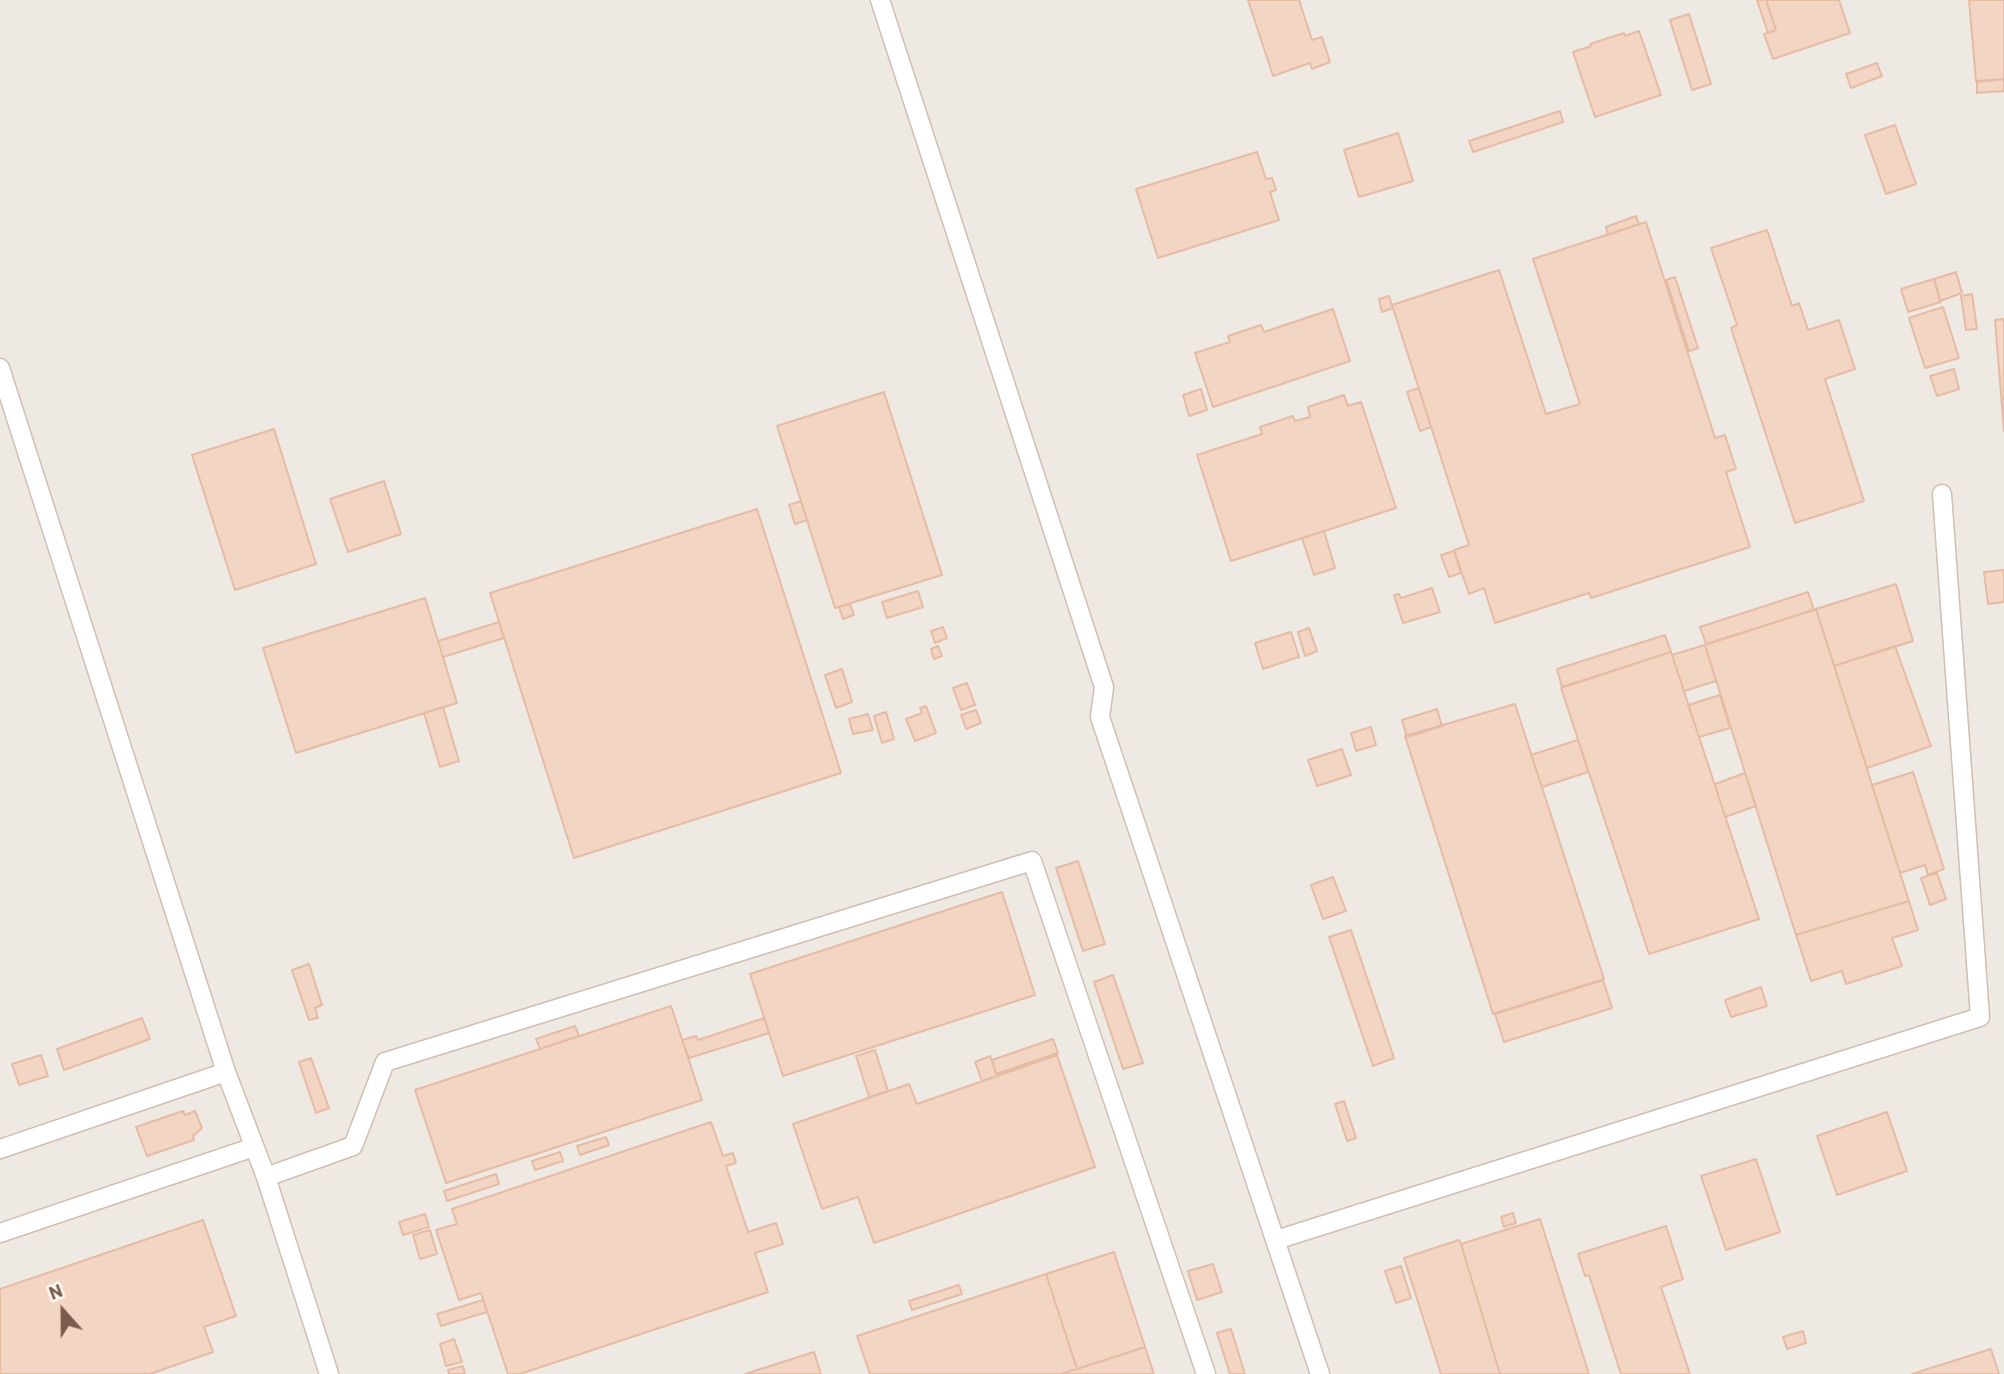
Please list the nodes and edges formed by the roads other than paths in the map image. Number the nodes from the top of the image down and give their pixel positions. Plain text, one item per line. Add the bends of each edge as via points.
1 (880, 0) edge
2 (0, 368) edge
3 (1942, 494) dead end
4 (226, 1072) junction
5 (254, 1147) junction
6 (0, 1149) edge
7 (266, 1177) junction
8 (0, 1233) edge
9 (1276, 1240) junction
10 (329, 1374) edge
11 (1206, 1374) edge
12 (1320, 1374) edge

1 - 9 lane via 1104,687 1101,716
2 - 4 lane
3 - 9 lane via 1980,1017
4 - 5 lane
4 - 6 lane
5 - 7 lane
5 - 8 lane
7 - 10 lane
7 - 11 lane via 353,1146 385,1062 1032,861
9 - 12 lane

